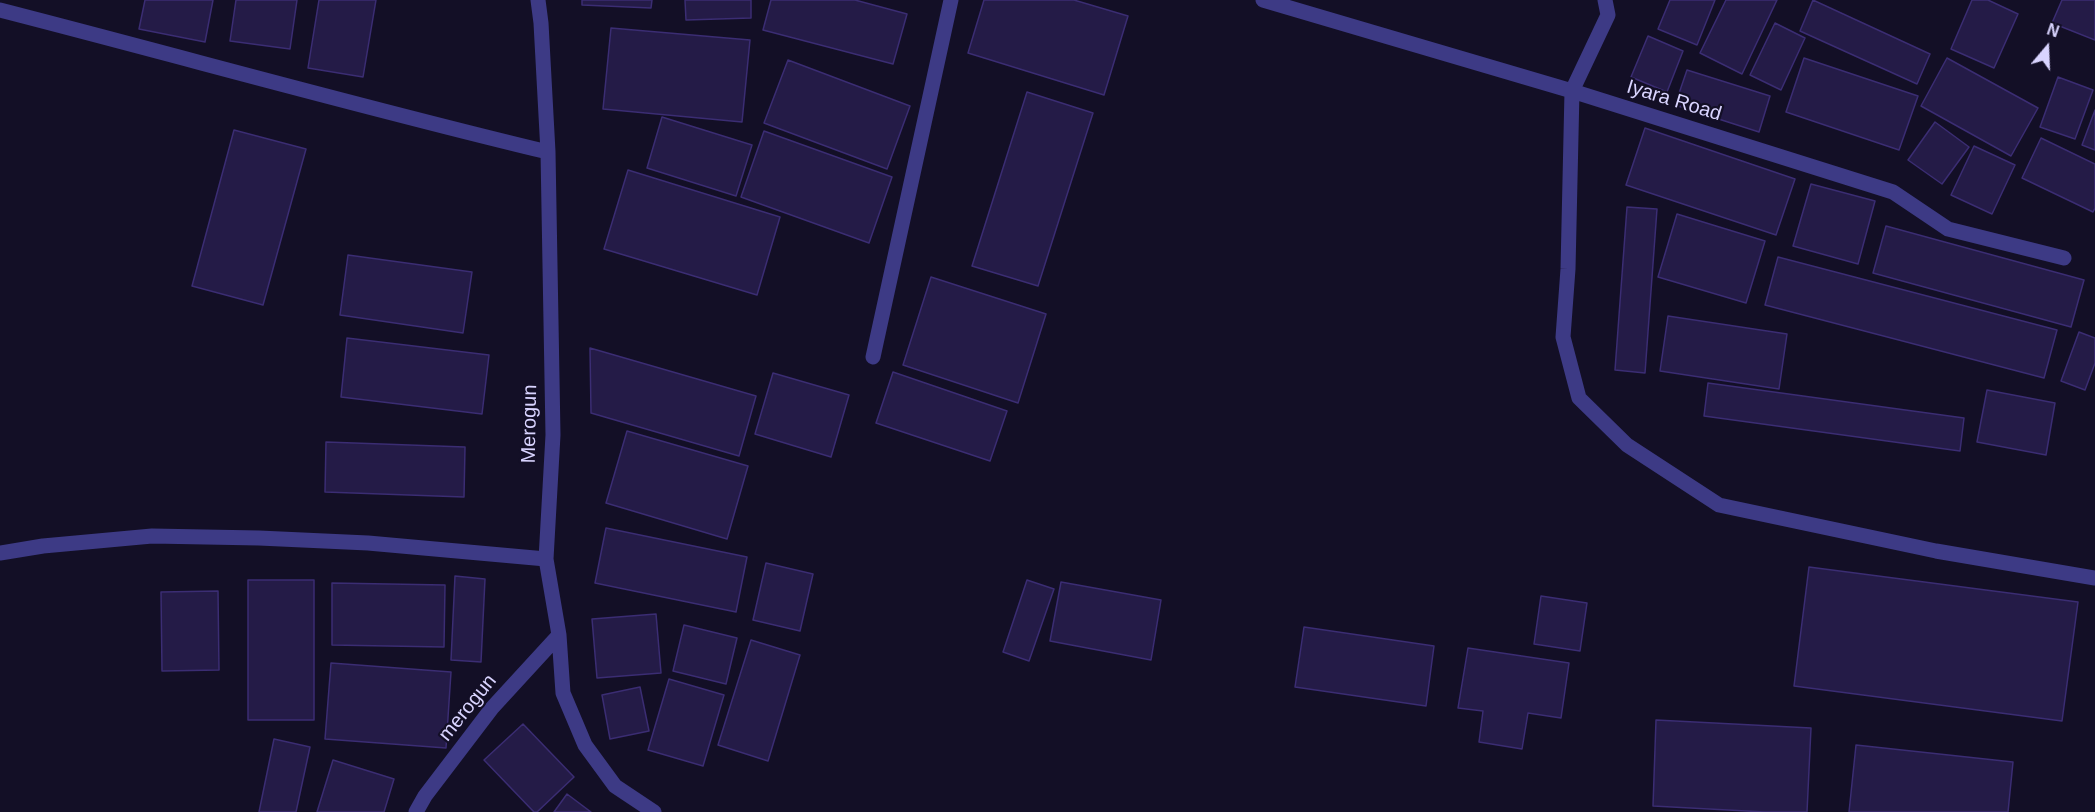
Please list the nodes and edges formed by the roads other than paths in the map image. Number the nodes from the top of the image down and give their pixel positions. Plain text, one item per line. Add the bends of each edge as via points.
1 (538, 0) edge
2 (951, 0) edge
3 (1263, 0) edge
4 (1605, 0) edge
5 (0, 10) edge
6 (1572, 91) junction
7 (548, 152) junction
8 (2064, 258) dead end
9 (873, 357) dead end
10 (0, 553) edge
11 (546, 559) junction
12 (2095, 578) edge
13 (559, 635) junction
14 (416, 812) edge
15 (654, 812) edge

1 - 7 street, Merogun
2 - 9 street
3 - 6 street, Iyara Road
4 - 6 street via 1608,15
5 - 7 street
6 - 8 street, Iyara Road via 1893,192 1948,229
6 - 12 street via 1563,337 1579,398 1627,445 1719,505 1936,551
7 - 11 street, Merogun via 553,435
10 - 11 street via 152,536 368,543
11 - 13 street, Merogun
13 - 14 street, merogun via 492,708
13 - 15 street, Merogun via 563,693 585,744 615,786

